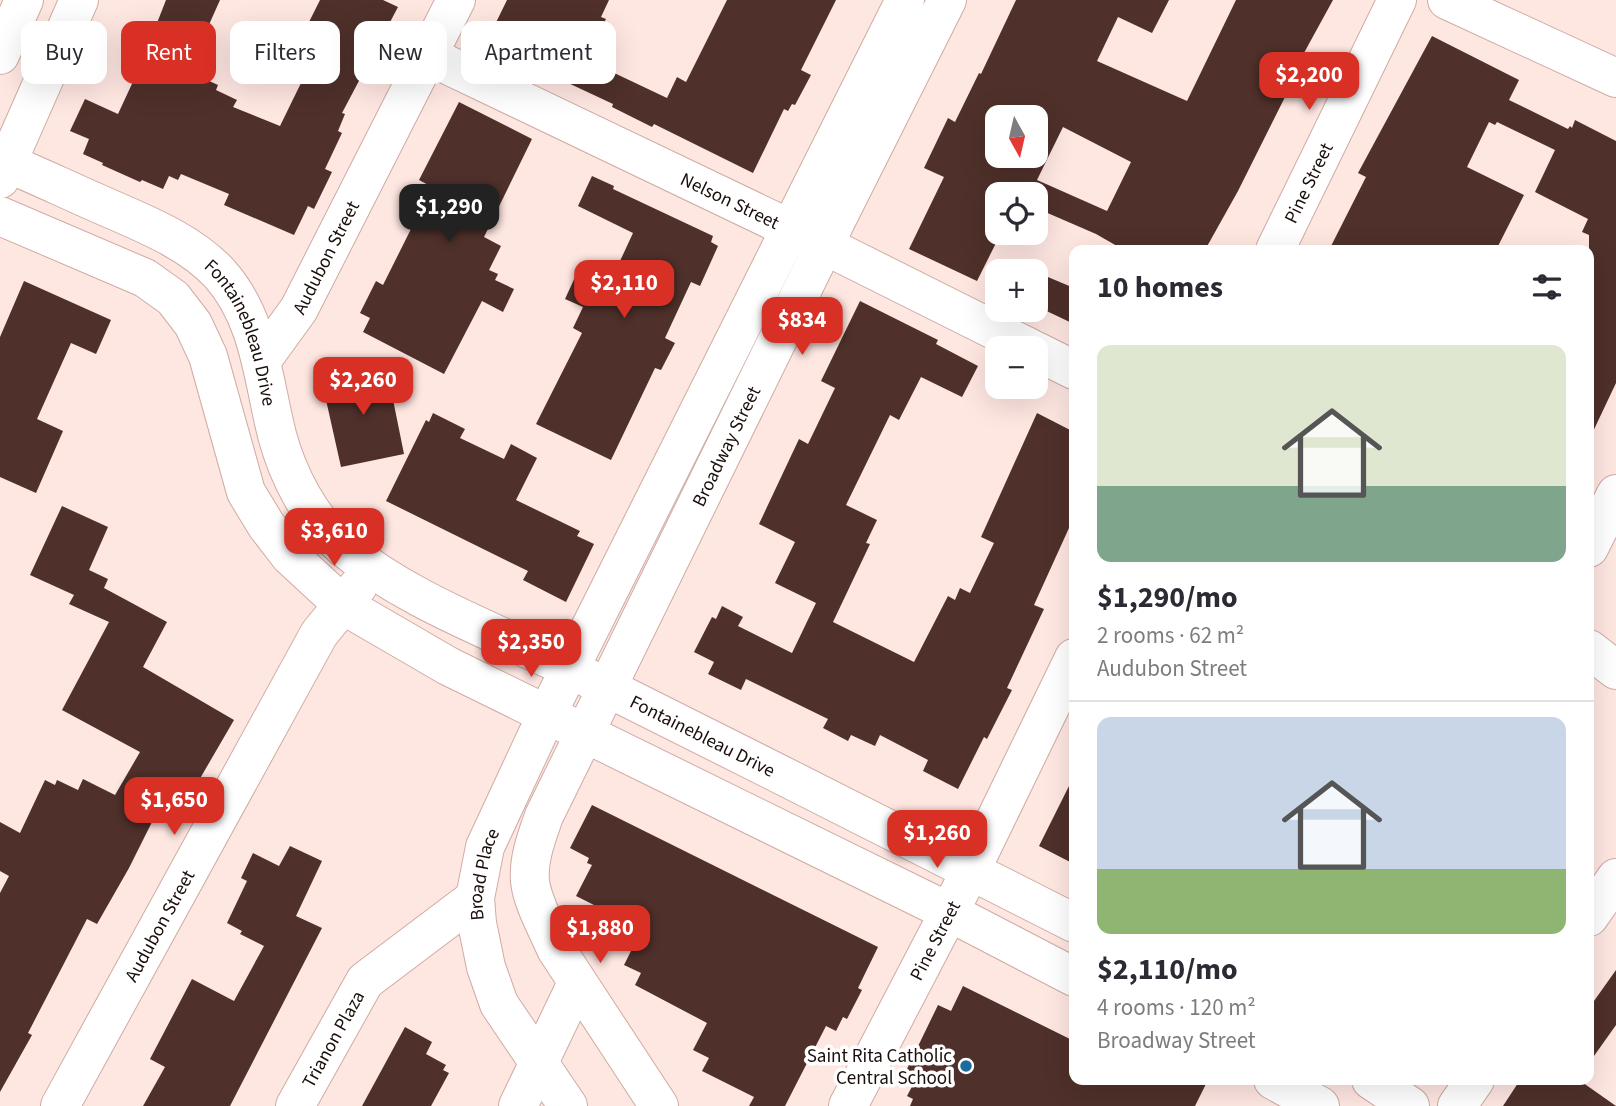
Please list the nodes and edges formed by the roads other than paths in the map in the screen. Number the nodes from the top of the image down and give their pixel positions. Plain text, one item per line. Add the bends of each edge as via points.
1 (24, 0) edge
2 (79, 0) edge
3 (456, 0) edge
4 (905, 0) edge
5 (947, 0) edge
6 (1397, 0) edge
7 (1447, 0) edge
8 (446, 21) edge
9 (0, 55) edge
10 (447, 65) edge
11 (1616, 78) edge
12 (415, 84) edge
13 (2, 167) edge
14 (0, 216) edge
15 (808, 237) junction
16 (1277, 245) edge
17 (1006, 336) edge
18 (1048, 357) edge
19 (261, 360) junction
20 (1069, 368) edge
21 (1616, 494) edge
22 (1594, 538) edge
23 (371, 569) junction
24 (343, 605) junction
25 (1594, 653) edge
26 (1069, 668) edge
27 (569, 669) junction
28 (1616, 670) edge
29 (606, 688) junction
30 (546, 716) junction
31 (584, 735) junction
32 (544, 816) joint
33 (971, 870) junction
34 (1616, 878) edge
35 (475, 898) junction
36 (1594, 909) edge
37 (948, 912) junction
38 (1069, 920) edge
39 (1069, 975) edge
40 (577, 983) junction
41 (540, 1064) junction
42 (1284, 1085) edge
43 (1378, 1085) edge
44 (1472, 1085) edge
45 (1314, 1098) edge
46 (60, 1106) edge
47 (295, 1106) edge
48 (518, 1106) edge
49 (568, 1106) edge
50 (659, 1106) edge
51 (848, 1106) edge
52 (1410, 1106) edge
53 (1457, 1106) edge

1 - 9 street
2 - 13 street
3 - 8 street, Audubon Street
4 - 15 street, Broadway Street
5 - 15 street, Broadway Street
6 - 16 street, Pine Street
7 - 11 street
10 - 15 street, Nelson Street
12 - 19 street, Audubon Street via 299,309
13 - 19 street, Fontainebleau Drive via 122,215 203,257 233,291 248,318
14 - 24 street, Fontainebleau Drive via 145,278 173,298 193,324 208,356 246,492 290,556
15 - 17 street, Nelson Street
15 - 27 street, Broadway Street
15 - 29 street, Broadway Street
18 - 20 street
19 - 23 street, Fontainebleau Drive via 278,437 295,483 339,544
21 - 22 street
23 - 24 street, Audubon Street
23 - 27 street, Fontainebleau Drive via 420,598
24 - 30 street, Fontainebleau Drive
24 - 46 street, Audubon Street via 319,635
25 - 28 street
26 - 33 street, Pine Street
27 - 29 street, Fontainebleau Drive
27 - 30 street, Broadway Street
29 - 31 street, Broadway Street
29 - 33 street, Fontainebleau Drive
30 - 31 street, Fontainebleau Drive
30 - 35 street, Broad Place via 485,847
31 - 32 street, Broadway Street
31 - 37 street, Fontainebleau Drive
32 - 40 street, Broad Place via 533,849 530,881 543,921
33 - 37 street, Pine Street
33 - 38 street, Fontainebleau Drive
34 - 36 street
35 - 41 street, Broad Place via 486,967 499,1004
35 - 47 street, Trianon Plaza via 365,981
37 - 39 street, Fontainebleau Drive
37 - 51 street, Pine Street
40 - 41 street
40 - 50 street, Broad Place
41 - 48 street
41 - 49 street, Broad Place
42 - 45 street
43 - 52 street
44 - 53 street

